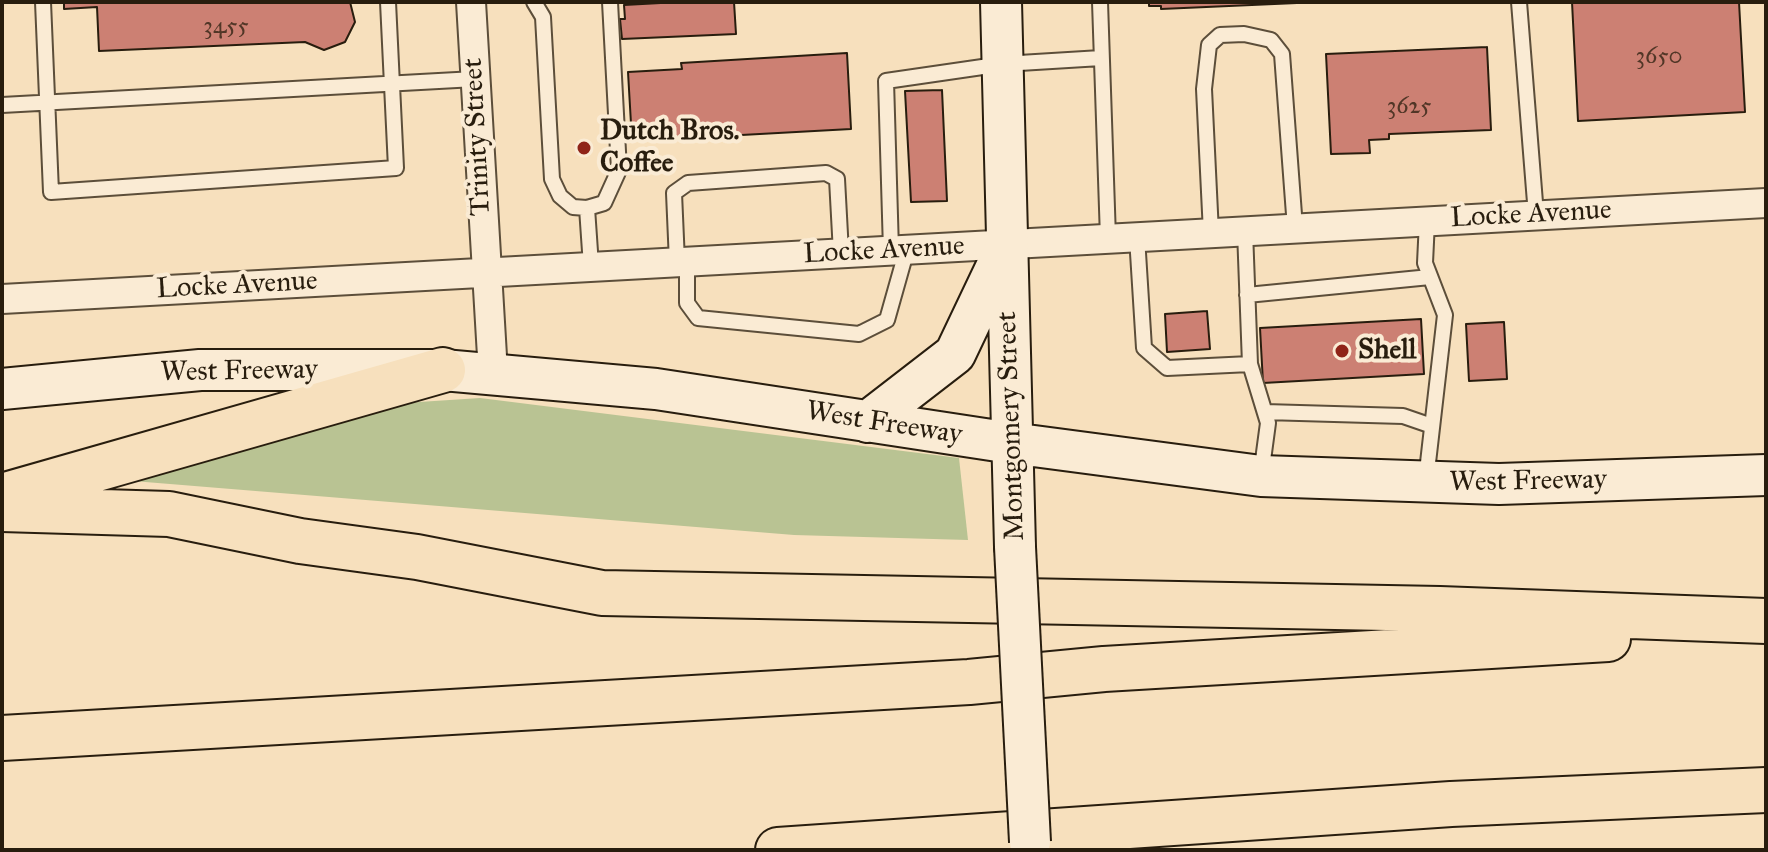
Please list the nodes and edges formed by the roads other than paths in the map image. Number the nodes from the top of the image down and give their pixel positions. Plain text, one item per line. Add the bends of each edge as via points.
1 (43, 2) edge
2 (388, 2) edge
3 (471, 2) edge
4 (534, 2) edge
5 (549, 2) edge
6 (610, 2) edge
7 (1001, 2) edge
8 (1100, 2) edge
9 (1519, 2) edge
10 (543, 17) junction
11 (1101, 58) junction
12 (1003, 64) junction
13 (475, 79) junction
14 (391, 84) junction
15 (45, 103) junction
16 (2, 105) edge
17 (1766, 203) edge
18 (587, 208) junction
19 (1536, 215) junction
20 (1427, 221) junction
21 (1295, 228) junction
22 (1245, 231) junction
23 (1211, 233) junction
24 (1137, 237) junction
25 (1108, 238) junction
26 (1008, 244) junction
27 (899, 250) junction
28 (841, 253) junction
29 (682, 262) junction
30 (591, 266) junction
31 (486, 272) junction
32 (1430, 277) junction
33 (1247, 295) junction
34 (2, 299) edge
35 (1250, 364) junction
36 (443, 370) junction
37 (493, 373) junction
38 (2, 389) edge
39 (1265, 412) junction
40 (867, 422) junction
41 (1432, 426) junction
42 (1011, 443) junction
43 (1766, 475) edge
44 (1261, 476) junction
45 (1426, 483) junction
46 (2, 496) edge
47 (2, 509) edge
48 (1766, 621) edge
49 (1766, 630) edge
50 (2, 738) edge
51 (1766, 790) edge
52 (778, 850) edge
53 (1031, 850) edge

1 - 15 lane
2 - 14 lane
3 - 13 street, Trinity Street
4 - 10 lane
5 - 10 lane
6 - 18 lane via 619,170 604,203
7 - 12 main road, Montgomery Street
8 - 11 lane
9 - 19 lane
10 - 18 lane via 552,179 573,207
11 - 12 lane
11 - 25 lane
12 - 26 main road, Montgomery Street
12 - 27 lane via 886,81
13 - 14 lane
13 - 31 street, Trinity Street
14 - 15 lane
14 - 15 lane via 396,168 51,192
15 - 16 lane
17 - 19 street, Locke Avenue
18 - 30 lane
19 - 20 street, Locke Avenue
20 - 21 street, Locke Avenue
20 - 32 lane via 1425,263
21 - 22 street, Locke Avenue
21 - 23 lane via 1282,54 1271,40 1220,35 1209,45 1204,89
22 - 23 street, Locke Avenue
22 - 33 lane
23 - 24 street, Locke Avenue
24 - 25 street, Locke Avenue
24 - 35 lane via 1144,348 1167,368
25 - 26 street, Locke Avenue
26 - 27 street, Locke Avenue
26 - 40 main road via 955,354
26 - 42 main road, Montgomery Street
27 - 28 street, Locke Avenue
27 - 29 lane via 887,320 859,334 698,318 687,303
28 - 29 street, Locke Avenue
28 - 29 lane via 837,179 826,173 688,183 674,193
29 - 30 street, Locke Avenue
30 - 31 street, Locke Avenue
31 - 34 street, Locke Avenue
31 - 37 street, Trinity Street
32 - 33 lane
32 - 41 lane via 1445,315
33 - 35 lane
35 - 39 lane
36 - 37 main road, West Freeway
36 - 38 main road, West Freeway via 200,370
36 - 46 highway
37 - 40 main road, West Freeway via 656,389
39 - 41 lane via 1403,416
39 - 44 lane
40 - 42 main road, West Freeway
41 - 45 lane
42 - 44 main road, West Freeway
42 - 53 main road, Montgomery Street, bridge
43 - 45 main road, West Freeway
44 - 45 main road, West Freeway
47 - 48 highway via 169,514 602,593 1440,609
49 - 50 highway
51 - 52 highway via 1451,804

